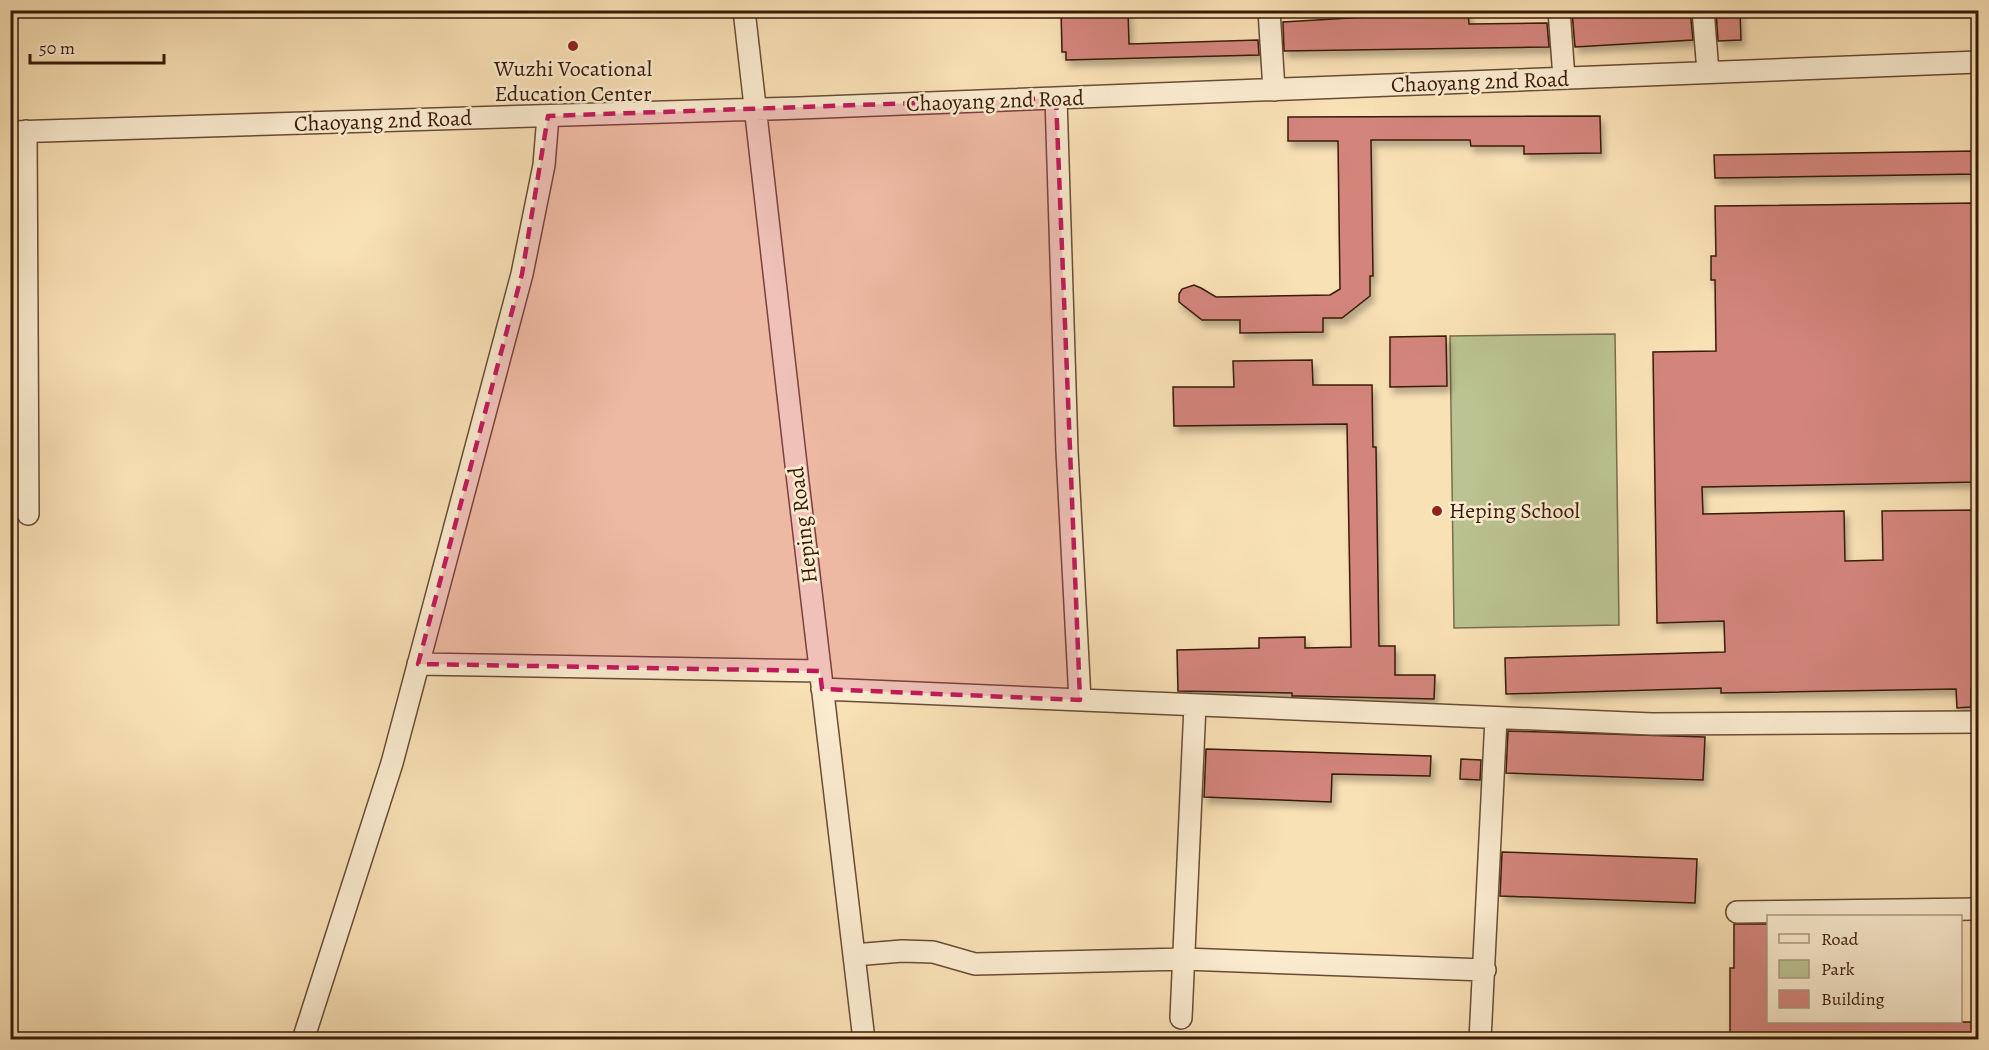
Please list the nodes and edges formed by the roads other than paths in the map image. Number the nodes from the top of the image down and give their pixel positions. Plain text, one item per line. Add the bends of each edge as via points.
1 (744, 10) edge
2 (1269, 10) edge
3 (1559, 10) edge
4 (1703, 10) edge
5 (1978, 62) edge
6 (1708, 72) junction
7 (1564, 78) junction
8 (1274, 90) junction
9 (1056, 98) junction
10 (755, 109) junction
11 (548, 116) junction
12 (18, 131) edge
13 (28, 514) dead end
14 (418, 664) junction
15 (821, 680) junction
16 (1080, 700) junction
17 (1195, 705) junction
18 (1496, 718) junction
19 (1978, 722) edge
20 (1978, 909) edge
21 (1737, 912) dead end
22 (854, 955) junction
23 (1184, 959) junction
24 (1485, 970) junction
25 (1181, 1018) dead end
26 (303, 1040) edge
27 (864, 1040) edge
28 (1480, 1040) edge

1 - 10 street, Heping Road
2 - 8 street
3 - 7 street
4 - 6 street
5 - 6 street, Chaoyang 2nd Road
6 - 7 street, Chaoyang 2nd Road
7 - 8 street, Chaoyang 2nd Road
8 - 9 street, Chaoyang 2nd Road
9 - 10 street, Chaoyang 2nd Road
9 - 16 street via 1067,452
10 - 11 street, Chaoyang 2nd Road
10 - 15 street, Heping Road
11 - 12 street, Chaoyang 2nd Road
11 - 14 street via 544,165 522,274
12 - 13 street
14 - 15 street
14 - 26 street via 392,763
15 - 16 street
15 - 22 street, Heping Road
16 - 17 street
17 - 18 street
17 - 23 street
18 - 19 street via 1652,724
18 - 24 street
20 - 21 street
22 - 23 street via 933,952 975,964
22 - 27 street, Heping Road
23 - 24 street
23 - 25 street
24 - 28 street

